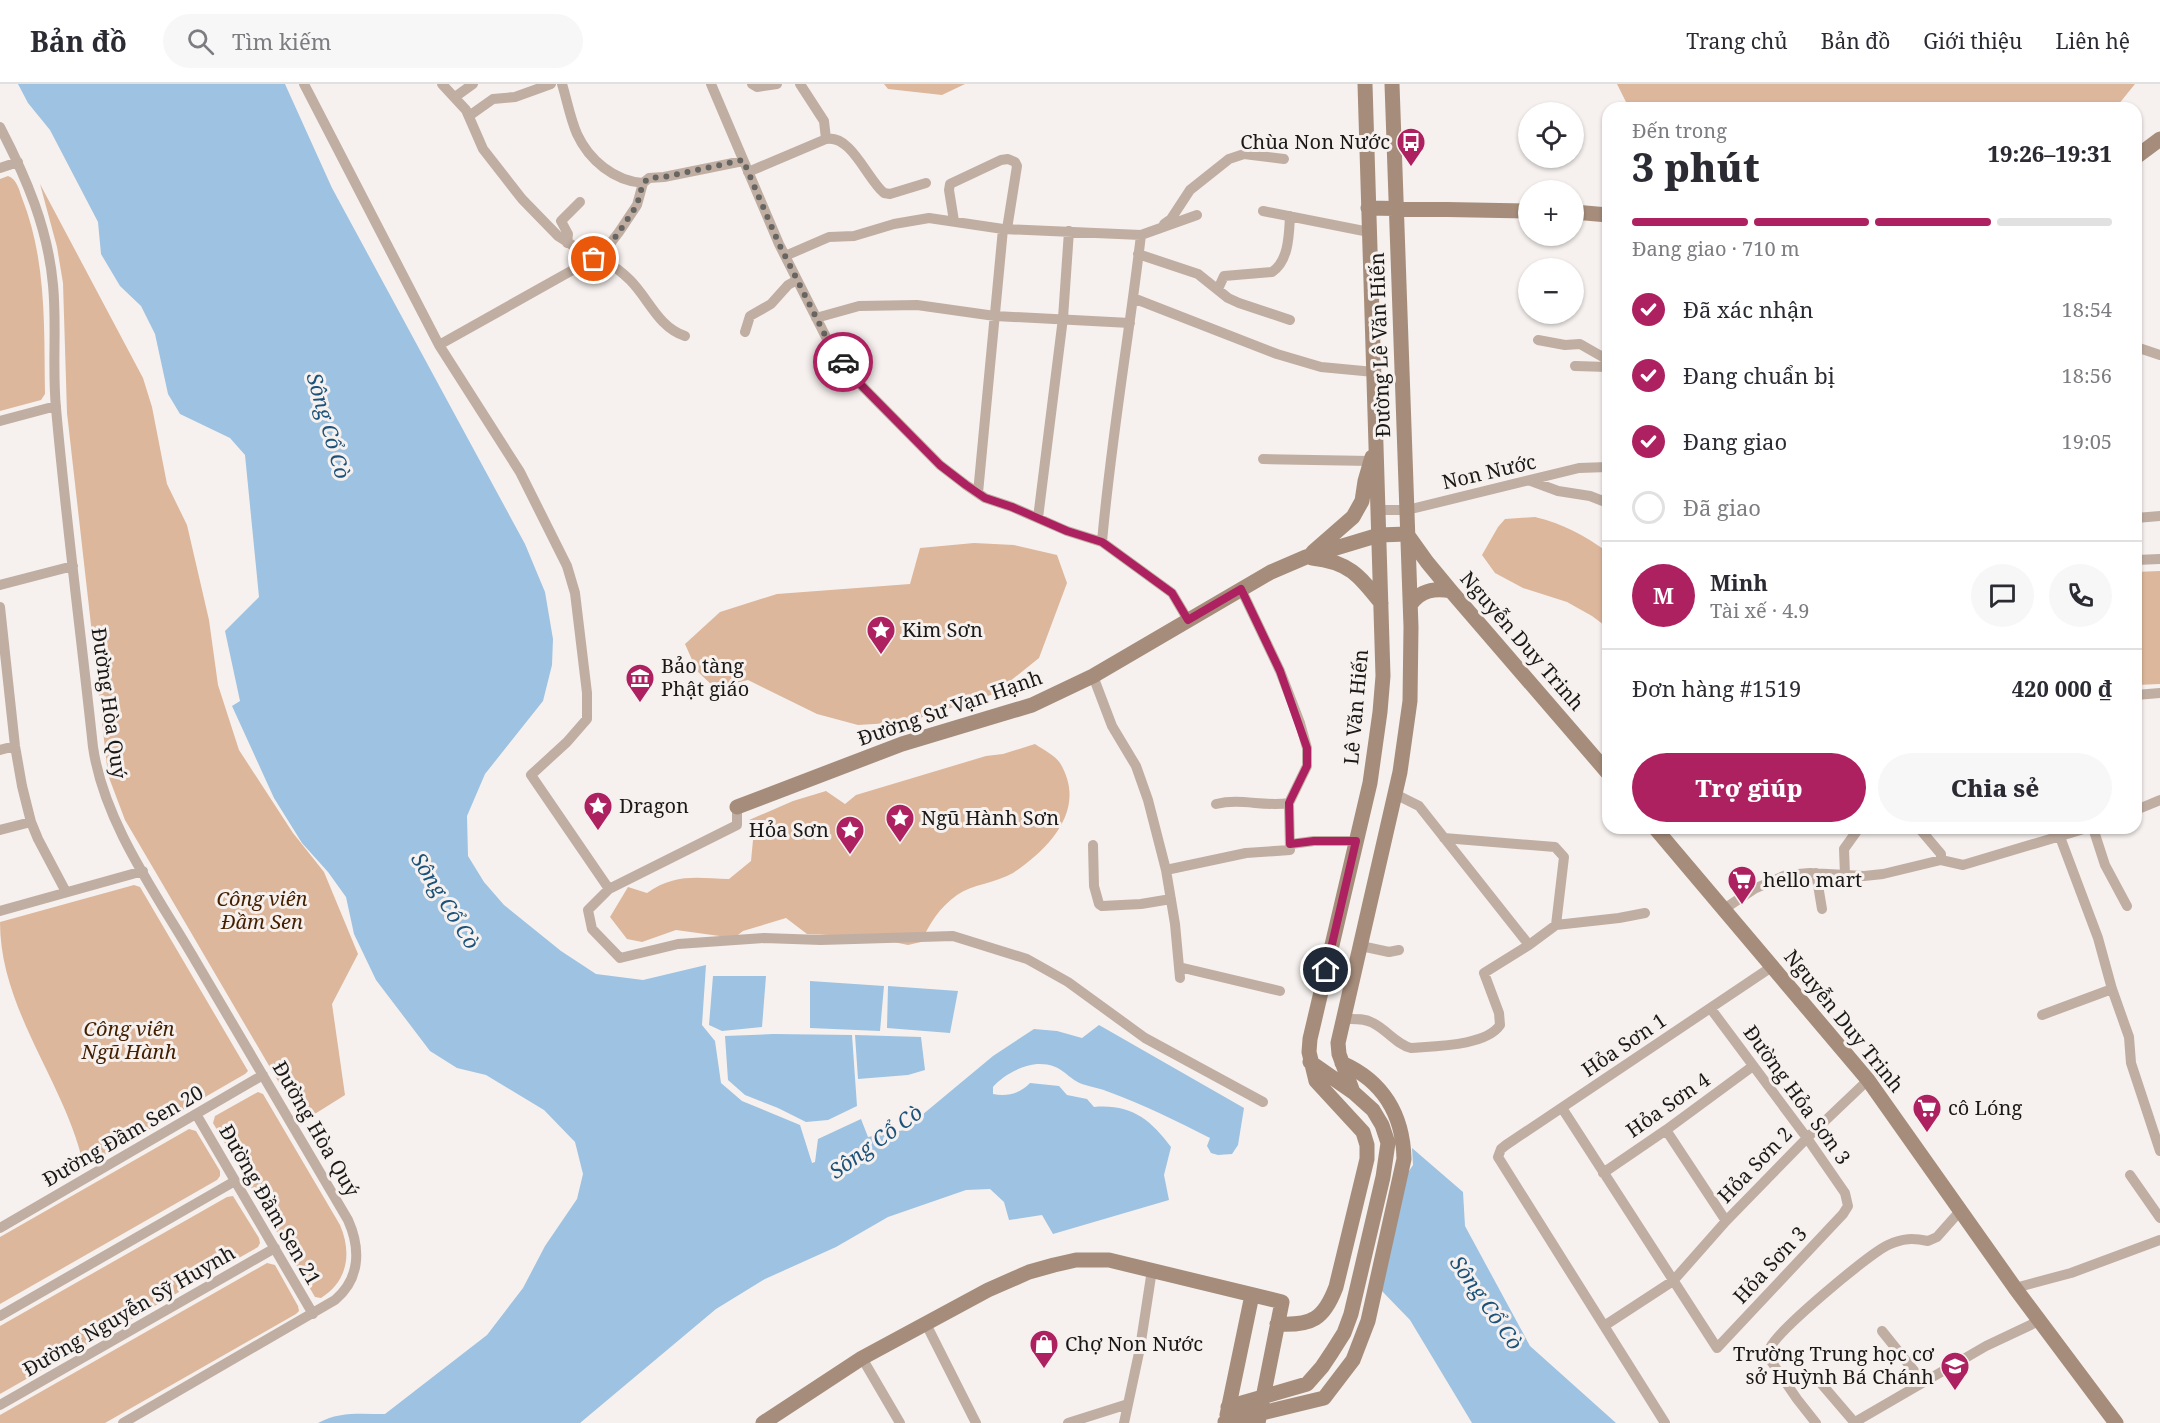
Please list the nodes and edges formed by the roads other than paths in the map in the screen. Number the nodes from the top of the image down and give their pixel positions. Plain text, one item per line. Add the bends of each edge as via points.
1 (304, 84) edge
2 (442, 84) edge
3 (473, 84) edge
4 (551, 84) edge
5 (561, 84) edge
6 (711, 84) edge
7 (752, 84) edge
8 (777, 84) edge
9 (1365, 84) edge
10 (1392, 84) edge
11 (806, 86) edge
12 (455, 97) junction
13 (469, 116) junction
14 (0, 127) edge
15 (826, 139) junction
16 (2160, 139) edge
17 (2142, 152) edge
18 (1284, 159) dead end
19 (743, 160) junction
20 (18, 162) junction
21 (0, 168) edge
22 (748, 171) junction
23 (643, 183) junction
24 (926, 183) dead end
25 (580, 202) dead end
26 (1368, 208) junction
27 (1396, 208) junction
28 (1263, 211) dead end
29 (1518, 211) edge
30 (1584, 213) edge
31 (1602, 214) edge
32 (1197, 215) dead end
33 (1290, 216) junction
34 (954, 221) junction
35 (1005, 229) junction
36 (1156, 229) junction
37 (1069, 231) junction
38 (1369, 232) junction
39 (1141, 235) junction
40 (567, 243) junction
41 (1138, 254) junction
42 (785, 256) junction
43 (597, 258) junction
44 (797, 280) junction
45 (1218, 289) junction
46 (1133, 298) junction
47 (995, 316) junction
48 (816, 318) junction
49 (1063, 318) junction
50 (1290, 320) dead end
51 (1130, 323) junction
52 (745, 332) dead end
53 (685, 336) dead end
54 (1538, 340) dead end
55 (439, 345) junction
56 (2142, 349) edge
57 (2160, 355) edge
58 (1602, 357) edge
59 (1575, 366) dead end
60 (1602, 367) edge
61 (1374, 372) junction
62 (56, 406) junction
63 (0, 421) edge
64 (1376, 445) junction
65 (1263, 459) dead end
66 (1371, 461) junction
67 (1602, 467) edge
68 (1531, 481) junction
69 (978, 493) junction
70 (1602, 500) edge
71 (1379, 510) junction
72 (1407, 510) junction
73 (2160, 516) edge
74 (2142, 518) edge
75 (1038, 519) junction
76 (1407, 534) junction
77 (1379, 535) junction
78 (1102, 542) junction
79 (1306, 557) junction
80 (2160, 559) edge
81 (2142, 560) edge
82 (73, 566) junction
83 (0, 585) edge
84 (1241, 589) junction
85 (1451, 591) junction
86 (1381, 603) junction
87 (1411, 604) junction
88 (0, 607) edge
89 (1188, 620) junction
90 (3, 669) edge
91 (1093, 676) junction
92 (2160, 693) edge
93 (2142, 694) edge
94 (15, 746) junction
95 (0, 750) edge
96 (1602, 766) edge
97 (1395, 794) junction
98 (2160, 800) edge
99 (1289, 803) junction
100 (1216, 804) dead end
101 (737, 807) joint
102 (2142, 808) edge
103 (31, 822) junction
104 (0, 830) edge
105 (1660, 834) edge
106 (1855, 834) edge
107 (1924, 834) edge
108 (2069, 834) edge
109 (2094, 834) edge
110 (2060, 837) junction
111 (1444, 838) junction
112 (1356, 841) junction
113 (1290, 844) junction
114 (1093, 845) dead end
115 (1941, 860) junction
116 (1166, 870) junction
117 (143, 872) junction
118 (1816, 873) junction
119 (1845, 875) junction
120 (609, 889) junction
121 (66, 892) junction
122 (1171, 899) junction
123 (2127, 906) dead end
124 (1724, 909) junction
125 (1822, 909) dead end
126 (0, 910) edge
127 (1645, 913) dead end
128 (1556, 925) junction
129 (1529, 945) junction
130 (1361, 946) junction
131 (1399, 950) dead end
132 (1773, 966) junction
133 (2112, 989) junction
134 (1280, 991) dead end
135 (1711, 1009) junction
136 (2042, 1015) dead end
137 (1344, 1019) junction
138 (1310, 1062) junction
139 (1342, 1063) junction
140 (1753, 1066) junction
141 (263, 1076) junction
142 (1868, 1080) junction
143 (1353, 1092) junction
144 (1263, 1102) dead end
145 (1562, 1108) junction
146 (196, 1114) junction
147 (1666, 1130) junction
148 (1807, 1138) junction
149 (2160, 1151) edge
150 (1603, 1173) junction
151 (2130, 1175) dead end
152 (235, 1181) junction
153 (1848, 1206) joint
154 (1960, 1211) junction
155 (2160, 1218) edge
156 (1726, 1221) junction
157 (0, 1228) edge
158 (2160, 1240) edge
159 (275, 1248) junction
160 (1152, 1270) junction
161 (1673, 1281) junction
162 (2015, 1288) junction
163 (1252, 1295) junction
164 (1329, 1305) junction
165 (313, 1314) junction
166 (1351, 1314) junction
167 (0, 1316) edge
168 (2039, 1321) junction
169 (926, 1324) junction
170 (1277, 1324) junction
171 (1604, 1326) junction
172 (1882, 1330) dead end
173 (862, 1358) junction
174 (1819, 1381) dead end
175 (1923, 1382) junction
176 (1263, 1397) junction
177 (1128, 1404) junction
178 (0, 1405) edge
179 (1226, 1417) edge
180 (1259, 1418) edge
181 (123, 1423) edge
182 (764, 1423) edge
183 (899, 1423) edge
184 (976, 1423) edge
185 (1068, 1423) edge
186 (1124, 1423) edge
187 (1665, 1423) edge
188 (1815, 1423) edge
189 (1855, 1423) edge
190 (2116, 1423) edge

1 - 55 street
2 - 12 street
3 - 12 street
4 - 13 street via 515,98 493,99
5 - 23 street via 588,153 612,173
6 - 19 street
7 - 8 street
9 - 26 main road, Đường Lê Văn Hiến
10 - 27 main road, Đường Lê Văn Hiến
11 - 15 street via 814,109 824,121
12 - 13 street
13 - 40 street via 494,165
14 - 20 street, Đường Hòa Quý
15 - 22 street
15 - 24 street via 846,144 884,193
16 - 17 main road
18 - 36 street via 1244,154 1229,159 1190,190 1171,219
19 - 22 street
19 - 23 street via 649,178
20 - 21 street
20 - 62 street, Đường Hòa Quý via 37,211 51,273
22 - 42 street
23 - 43 street via 637,205
25 - 40 street via 561,220 568,234
26 - 27 main road
26 - 38 main road, Đường Lê Văn Hiến
27 - 29 main road
27 - 72 main road, Đường Lê Văn Hiến
28 - 33 street
30 - 31 main road
32 - 36 street
33 - 38 street
33 - 45 street via 1286,250 1278,268 1272,272 1224,276
34 - 35 street
34 - 35 street via 950,184 1008,159 1017,166
34 - 42 street via 930,218 854,236 829,237
35 - 37 street
35 - 47 street
36 - 39 street
37 - 39 street
37 - 49 street
38 - 61 main road, Đường Lê Văn Hiến
39 - 41 street
40 - 43 street
41 - 45 street via 1198,274
41 - 46 street
42 - 44 street
43 - 53 street via 631,281 671,330
43 - 55 street
44 - 48 street
44 - 52 street via 771,304 750,316
45 - 50 street via 1239,303
46 - 51 street
46 - 61 street via 1277,354 1321,367
47 - 48 street via 917,305 859,306
47 - 49 street
47 - 69 street
48 - 69 street via 838,357 859,383 940,465
49 - 51 street
49 - 75 street
51 - 78 street
54 - 58 street via 1580,344
55 - 120 street via 520,472 567,566 575,593 587,718 531,775
56 - 57 street
59 - 60 street
61 - 64 main road, Lê Văn Hiến
62 - 63 street
62 - 82 street, Đường Hòa Quý
64 - 66 main road
64 - 71 main road, Lê Văn Hiến
65 - 66 street
66 - 79 main road via 1362,501 1353,517
67 - 68 street, Non Nước via 1579,468
68 - 70 street
68 - 72 street, Non Nước
69 - 75 street
71 - 72 street, Non Nước
71 - 77 main road, Lê Văn Hiến
72 - 76 main road, Đường Lê Văn Hiến
73 - 74 street
75 - 78 street
76 - 77 main road, Đường Sư Vạn Hạnh
76 - 85 main road, Nguyễn Duy Trinh
76 - 87 main road, Đường Lê Văn Hiến
77 - 79 main road, Đường Sư Vạn Hạnh
77 - 86 main road, Lê Văn Hiến
78 - 89 street via 1172,593
79 - 84 main road, Đường Sư Vạn Hạnh
79 - 86 main road via 1331,560 1358,574
80 - 81 street
82 - 83 street
82 - 117 street, Đường Hòa Quý via 99,779 109,809
84 - 89 main road, Đường Sư Vạn Hạnh
84 - 99 street via 1280,671 1307,748 1307,766
85 - 87 main road via 1430,590 1416,596
85 - 96 main road, Nguyễn Duy Trinh
86 - 112 main road, Lê Văn Hiến via 1380,712 1370,783
87 - 97 main road via 1410,701
88 - 90 street
89 - 91 main road, Đường Sư Vạn Hạnh
90 - 94 street
91 - 101 main road, Đường Sư Vạn Hạnh via 1032,705 902,744
91 - 116 street via 1112,726 1136,766
92 - 93 street
94 - 95 street
94 - 103 street
97 - 111 street via 1419,806
97 - 130 main road
98 - 102 street
99 - 100 street
99 - 113 street
101 - 120 street, Đường Sư Vạn Hạnh via 737,825
103 - 104 street
103 - 121 street
105 - 124 main road, Nguyễn Duy Trinh
106 - 119 street via 1844,849
107 - 115 street via 1941,854
108 - 110 street
109 - 123 street
110 - 115 street via 1963,865
110 - 133 street
111 - 128 street via 1555,847 1564,857
111 - 129 street
112 - 113 street
112 - 138 main road, Lê Văn Hiến via 1310,1039
113 - 116 street via 1290,850 1246,852
114 - 122 street via 1094,886 1099,904 1116,906
115 - 119 street via 1883,874
116 - 122 street
117 - 121 street
117 - 141 street, Đường Hòa Quý
118 - 119 street
118 - 124 street via 1786,875 1770,881
118 - 125 street
120 - 144 street via 588,910 592,929 620,958 678,944 764,938 953,936 1027,959 1068,982 1145,1038
121 - 126 street
122 - 134 street via 1180,973
124 - 132 main road, Nguyễn Duy Trinh
127 - 128 street
128 - 129 street
129 - 137 street via 1484,973 1501,1022 1491,1035 1411,1048 1373,1023
130 - 131 street via 1389,952
130 - 137 main road
132 - 135 street, Hỏa Sơn 1
132 - 142 main road, Nguyễn Duy Trinh
133 - 136 street
133 - 149 street
135 - 140 street, Đường Hỏa Sơn 3
135 - 145 street, Hỏa Sơn 1
137 - 139 main road via 1338,1043
138 - 143 main road
138 - 164 main road via 1316,1081 1363,1132 1367,1144 1365,1166
139 - 143 main road
139 - 180 main road via 1360,1071 1392,1107 1404,1143 1404,1160 1368,1321 1353,1360 1324,1398
140 - 147 street, Hỏa Sơn 4
140 - 148 street, Đường Hỏa Sơn 3
141 - 146 street, Đường Đầm Sen 20
141 - 165 street, Đường Hòa Quý via 356,1239 358,1258 349,1285
142 - 148 street, Hỏa Sơn 2
142 - 154 main road, Nguyễn Duy Trinh
143 - 166 main road via 1373,1110 1388,1143
145 - 150 street
145 - 171 street, Hỏa Sơn 1 via 1506,1145 1498,1157
146 - 152 street, Đường Đầm Sen 21
146 - 157 street, Đường Đầm Sen 20
147 - 150 street, Hỏa Sơn 4
147 - 156 street
148 - 153 street, Đường Hỏa Sơn 3 via 1845,1193
148 - 156 street, Hỏa Sơn 2
150 - 161 street
151 - 155 street
152 - 159 street, Đường Đầm Sen 21
152 - 167 street
153 - 161 street, Hỏa Sơn 3 via 1717,1348
154 - 162 main road, Nguyễn Duy Trinh
154 - 188 street via 1937,1237 1928,1241 1906,1238 1872,1253 1798,1317 1770,1347 1771,1361
156 - 161 street, Hỏa Sơn 2
158 - 162 street via 2071,1273
159 - 165 street, Đường Đầm Sen 21
159 - 178 street, Đường Nguyễn Sỹ Huynh
160 - 163 main road
160 - 169 main road via 1109,1260 1054,1265 988,1290
160 - 177 street
161 - 171 street, Hỏa Sơn 2
162 - 168 main road, Nguyễn Duy Trinh
163 - 170 main road via 1282,1302
163 - 179 main road
164 - 166 main road
164 - 170 main road via 1310,1321
165 - 181 street, Đường Hòa Quý
166 - 176 main road via 1344,1333 1307,1384
168 - 175 street
168 - 190 main road, Nguyễn Duy Trinh
169 - 173 main road
169 - 184 street
170 - 176 main road
171 - 187 street
172 - 175 street
173 - 182 main road
173 - 183 street
174 - 189 street
175 - 189 street
176 - 179 main road
176 - 180 main road
177 - 185 street
177 - 186 street
179 - 180 main road

